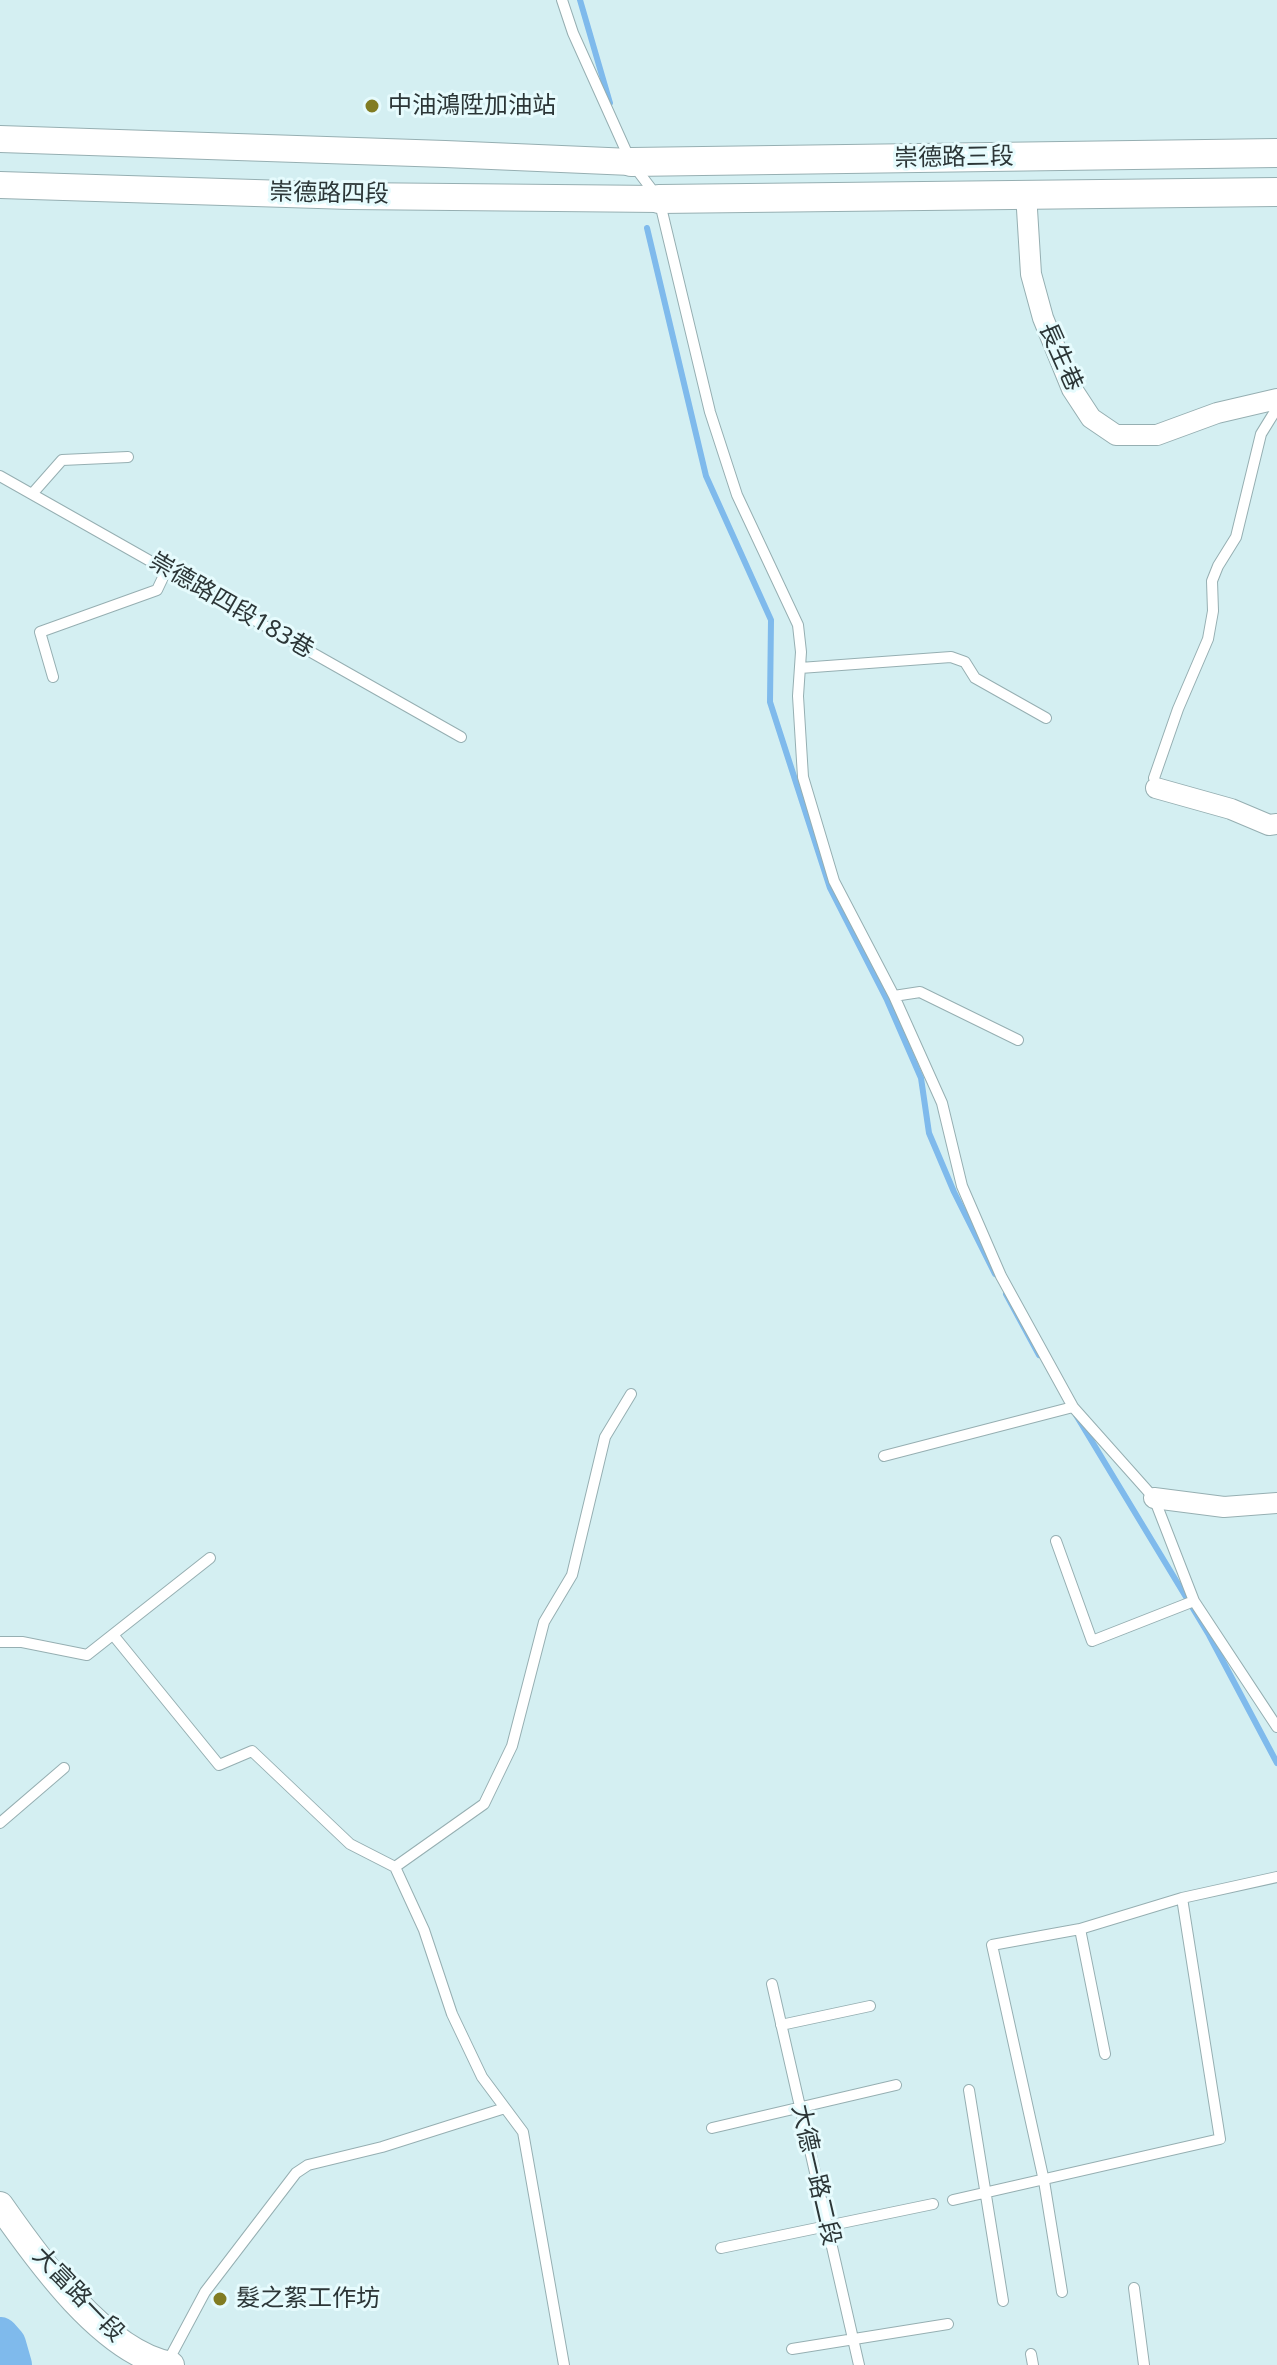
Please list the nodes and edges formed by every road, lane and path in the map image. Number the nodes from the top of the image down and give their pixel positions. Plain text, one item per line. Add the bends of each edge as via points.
1 (562, 0) edge
2 (0, 139) edge
3 (1277, 153) edge
4 (631, 162) junction
5 (0, 185) edge
6 (1277, 192) edge
7 (1026, 193) junction
8 (659, 199) junction
9 (1277, 399) edge
10 (1277, 408) edge
11 (128, 457) dead end
12 (0, 476) edge
13 (32, 494) junction
14 (167, 569) junction
15 (800, 668) junction
16 (53, 677) dead end
17 (1046, 718) dead end
18 (461, 737) dead end
19 (1155, 783) joint
20 (1277, 824) edge
21 (894, 996) junction
22 (1018, 1040) dead end
23 (631, 1394) dead end
24 (1073, 1407) junction
25 (884, 1456) dead end
26 (1154, 1498) junction
27 (1277, 1503) edge
28 (1056, 1541) dead end
29 (210, 1558) dead end
30 (1194, 1601) junction
31 (114, 1636) junction
32 (0, 1642) edge
33 (1277, 1727) edge
34 (64, 1768) dead end
35 (0, 1823) edge
36 (395, 1867) junction
37 (1277, 1877) edge
38 (1182, 1898) junction
39 (1080, 1929) junction
40 (772, 1984) dead end
41 (870, 2006) dead end
42 (781, 2025) junction
43 (1105, 2054) dead end
44 (896, 2085) dead end
45 (969, 2090) dead end
46 (800, 2107) junction
47 (505, 2108) junction
48 (712, 2128) dead end
49 (1044, 2181) junction
50 (985, 2195) junction
51 (953, 2200) dead end
52 (933, 2204) dead end
53 (0, 2205) edge
54 (827, 2228) junction
55 (721, 2248) dead end
56 (1134, 2288) dead end
57 (1062, 2292) dead end
58 (1003, 2301) dead end
59 (948, 2324) dead end
60 (853, 2339) junction
61 (792, 2349) dead end
62 (168, 2365) edge
63 (564, 2365) edge
64 (859, 2365) edge
65 (1144, 2365) edge

1 - 4 lane
2 - 4 street, 崇德路四段
3 - 4 main road, 崇德路三段
4 - 8 lane
5 - 8 street, 崇德路四段
6 - 7 main road, 崇德路三段
7 - 8 main road, 崇德路三段
7 - 9 street, 長生巷 via 1031,274 1043,318 1072,389 1091,418 1116,435 1157,435
8 - 15 lane via 710,412 737,495 798,625
10 - 19 lane via 1261,434 1236,537 1212,581 1208,639
11 - 13 lane via 62,460
12 - 13 lane, 崇德路四段183巷
13 - 14 lane, 崇德路四段183巷
14 - 16 lane via 157,590 40,632
14 - 18 lane, 崇德路四段183巷
15 - 17 lane via 951,657 965,662 975,678
15 - 21 lane via 803,777 834,881
19 - 20 street
21 - 22 lane via 920,992
21 - 24 lane via 942,1103 962,1186 995,1264
23 - 36 lane via 605,1437 572,1575 544,1622 512,1746 484,1804
24 - 25 lane
24 - 26 lane
26 - 27 street via 1224,1507
26 - 30 lane
28 - 30 lane via 1092,1641
29 - 31 lane
30 - 33 lane
31 - 32 lane via 87,1655
31 - 36 lane via 219,1765 252,1751 350,1844
34 - 35 lane
36 - 47 lane via 424,1930 452,2014 482,2077
37 - 38 lane
38 - 39 lane
38 - 49 lane via 1220,2139
39 - 43 lane
39 - 49 lane via 992,1945
40 - 42 lane, 大德一路二段
41 - 42 lane
42 - 46 lane, 大德一路二段
44 - 46 lane
45 - 50 lane
46 - 48 lane
46 - 54 lane, 大德一路二段
47 - 62 lane via 308,2165 296,2173 205,2292
47 - 63 lane via 523,2132
49 - 50 lane
49 - 57 lane
50 - 51 lane
50 - 58 lane
52 - 54 lane
53 - 62 street, 大富路一段 via 42,2265 108,2334
54 - 55 lane
54 - 60 lane, 大德一路二段
56 - 65 lane
59 - 60 lane
60 - 61 lane
60 - 64 lane, 大德一路二段

